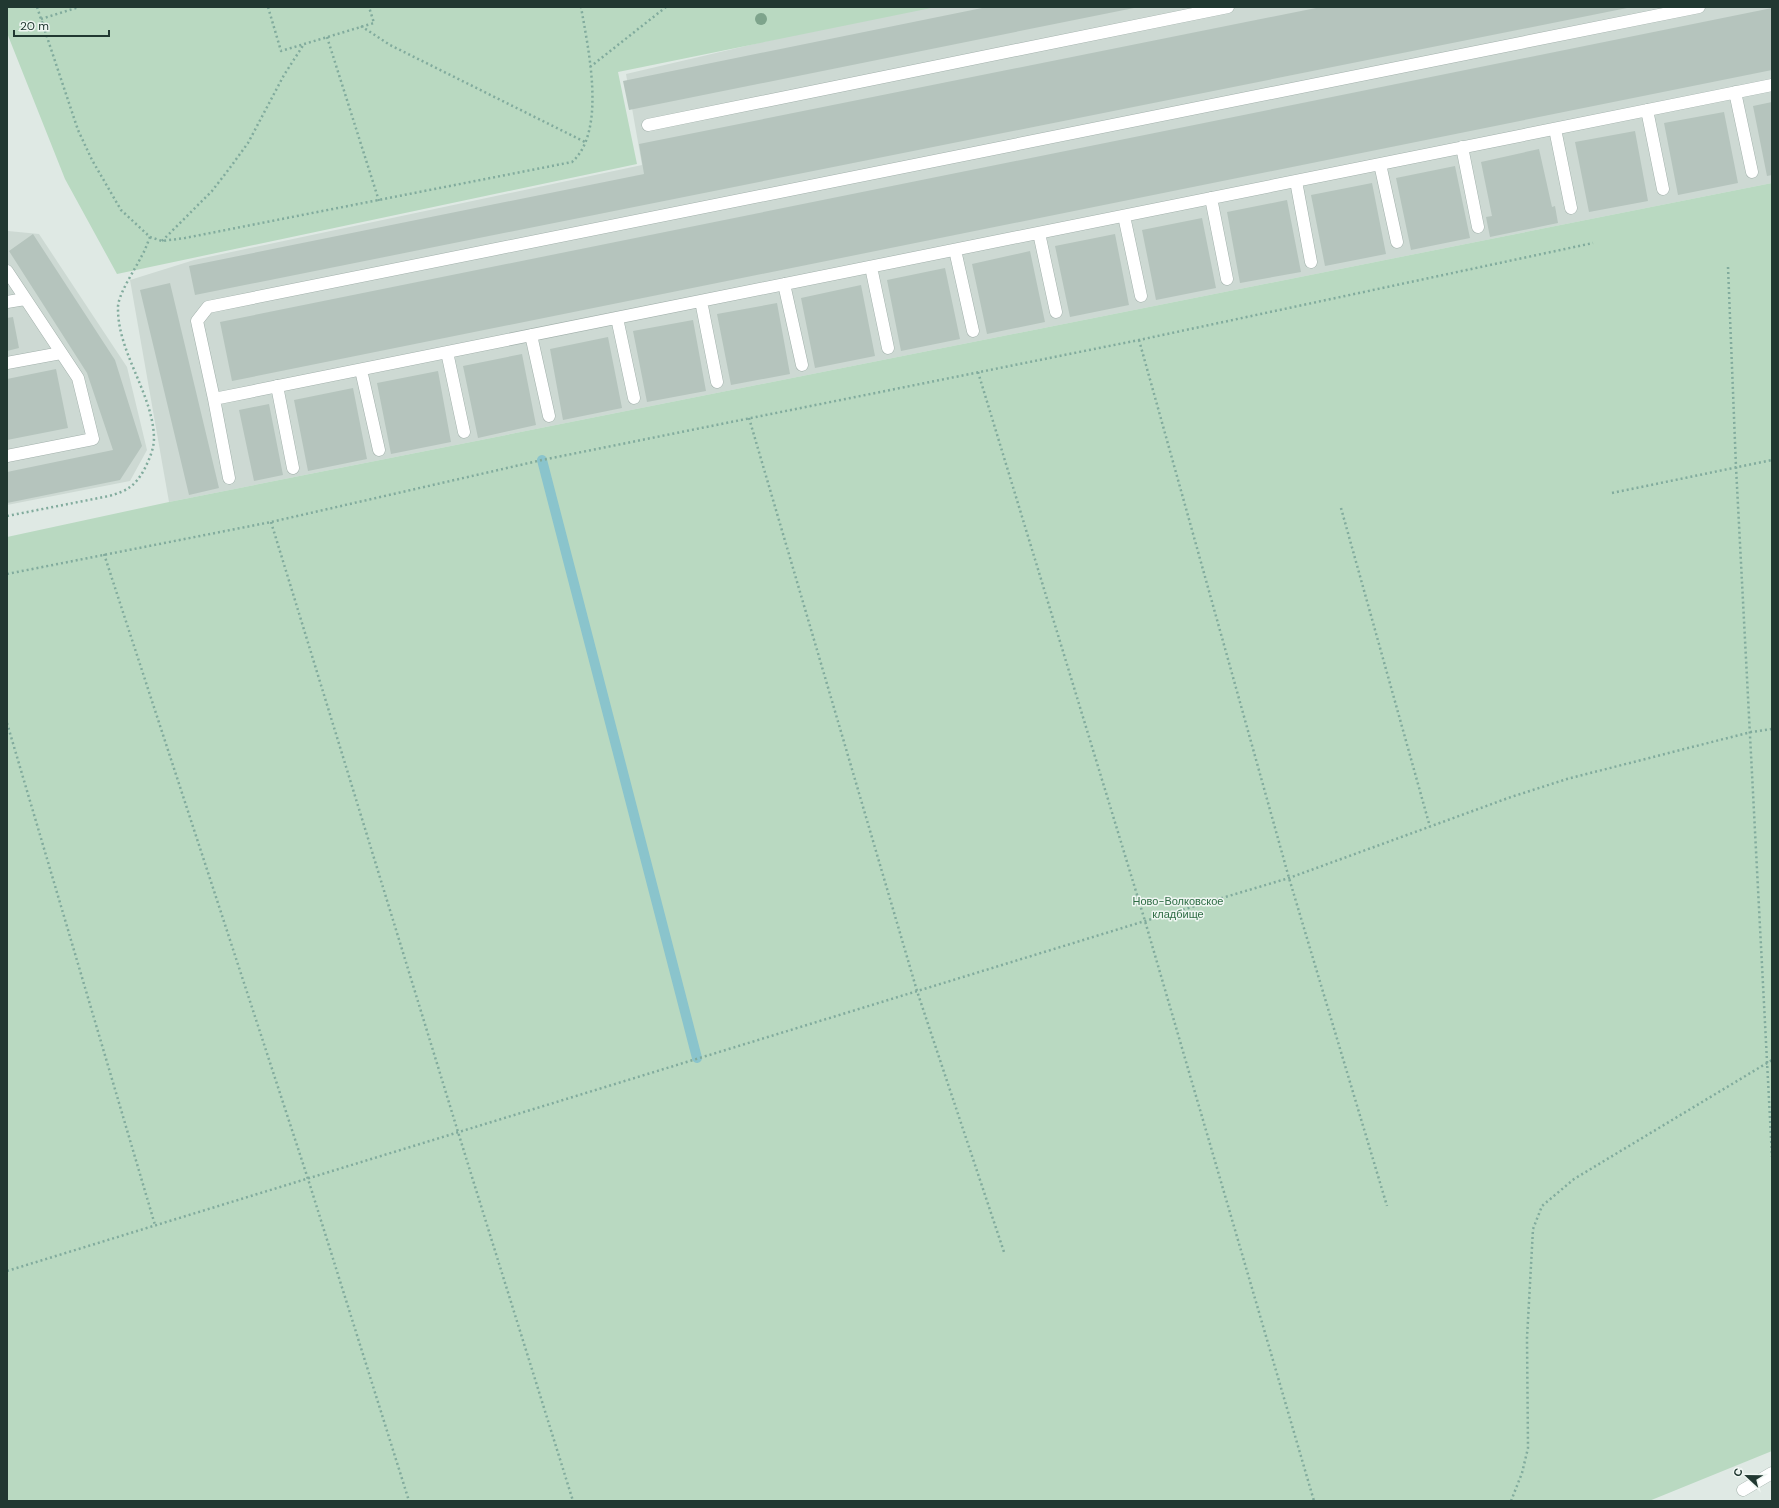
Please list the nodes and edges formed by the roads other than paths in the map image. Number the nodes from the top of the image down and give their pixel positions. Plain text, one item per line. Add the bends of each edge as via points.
1 (1228, 7) edge
2 (1699, 7) edge
3 (1772, 85) edge
4 (1735, 92) junction
5 (1647, 110) junction
6 (648, 125) dead end
7 (1555, 129) junction
8 (1462, 147) junction
9 (1380, 164) junction
10 (1752, 172) dead end
11 (1296, 181) junction
12 (1663, 189) dead end
13 (1211, 198) junction
14 (1571, 208) dead end
15 (1124, 216) junction
16 (1478, 228) dead end
17 (1039, 233) junction
18 (1397, 242) dead end
19 (955, 250) junction
20 (1311, 262) dead end
21 (871, 267) junction
22 (7, 270) edge
23 (1227, 279) dead end
24 (784, 284) junction
25 (1141, 296) dead end
26 (24, 299) junction
27 (701, 301) junction
28 (7, 302) edge
29 (1056, 312) dead end
30 (617, 318) junction
31 (973, 331) dead end
32 (531, 335) junction
33 (888, 348) dead end
34 (447, 352) junction
35 (61, 353) junction
36 (7, 363) edge
37 (802, 365) dead end
38 (361, 370) junction
39 (717, 382) dead end
40 (278, 386) junction
41 (634, 398) dead end
42 (214, 399) junction
43 (549, 416) dead end
44 (464, 432) dead end
45 (379, 450) dead end
46 (7, 456) edge
47 (293, 468) dead end
48 (229, 478) dead end
49 (1772, 1473) edge
50 (1743, 1490) dead end

1 - 6 lane
2 - 42 lane via 208,307 197,321
3 - 4 lane
4 - 5 lane
4 - 10 lane
5 - 7 lane
5 - 12 lane
7 - 8 lane
7 - 14 lane
8 - 9 lane
8 - 16 lane
9 - 11 lane
9 - 18 lane
11 - 13 lane
11 - 20 lane
13 - 15 lane
13 - 23 lane
15 - 17 lane
15 - 25 lane
17 - 19 lane
17 - 29 lane
19 - 21 lane
19 - 31 lane
21 - 24 lane
21 - 33 lane
22 - 26 lane
24 - 27 lane
24 - 37 lane
26 - 28 lane
26 - 35 lane
27 - 30 lane
27 - 39 lane
30 - 32 lane
30 - 41 lane
32 - 34 lane
32 - 43 lane
34 - 38 lane
34 - 44 lane
35 - 36 lane
35 - 46 lane via 78,378 93,438
38 - 40 lane
38 - 45 lane
40 - 42 lane
40 - 47 lane
42 - 48 lane
49 - 50 lane

